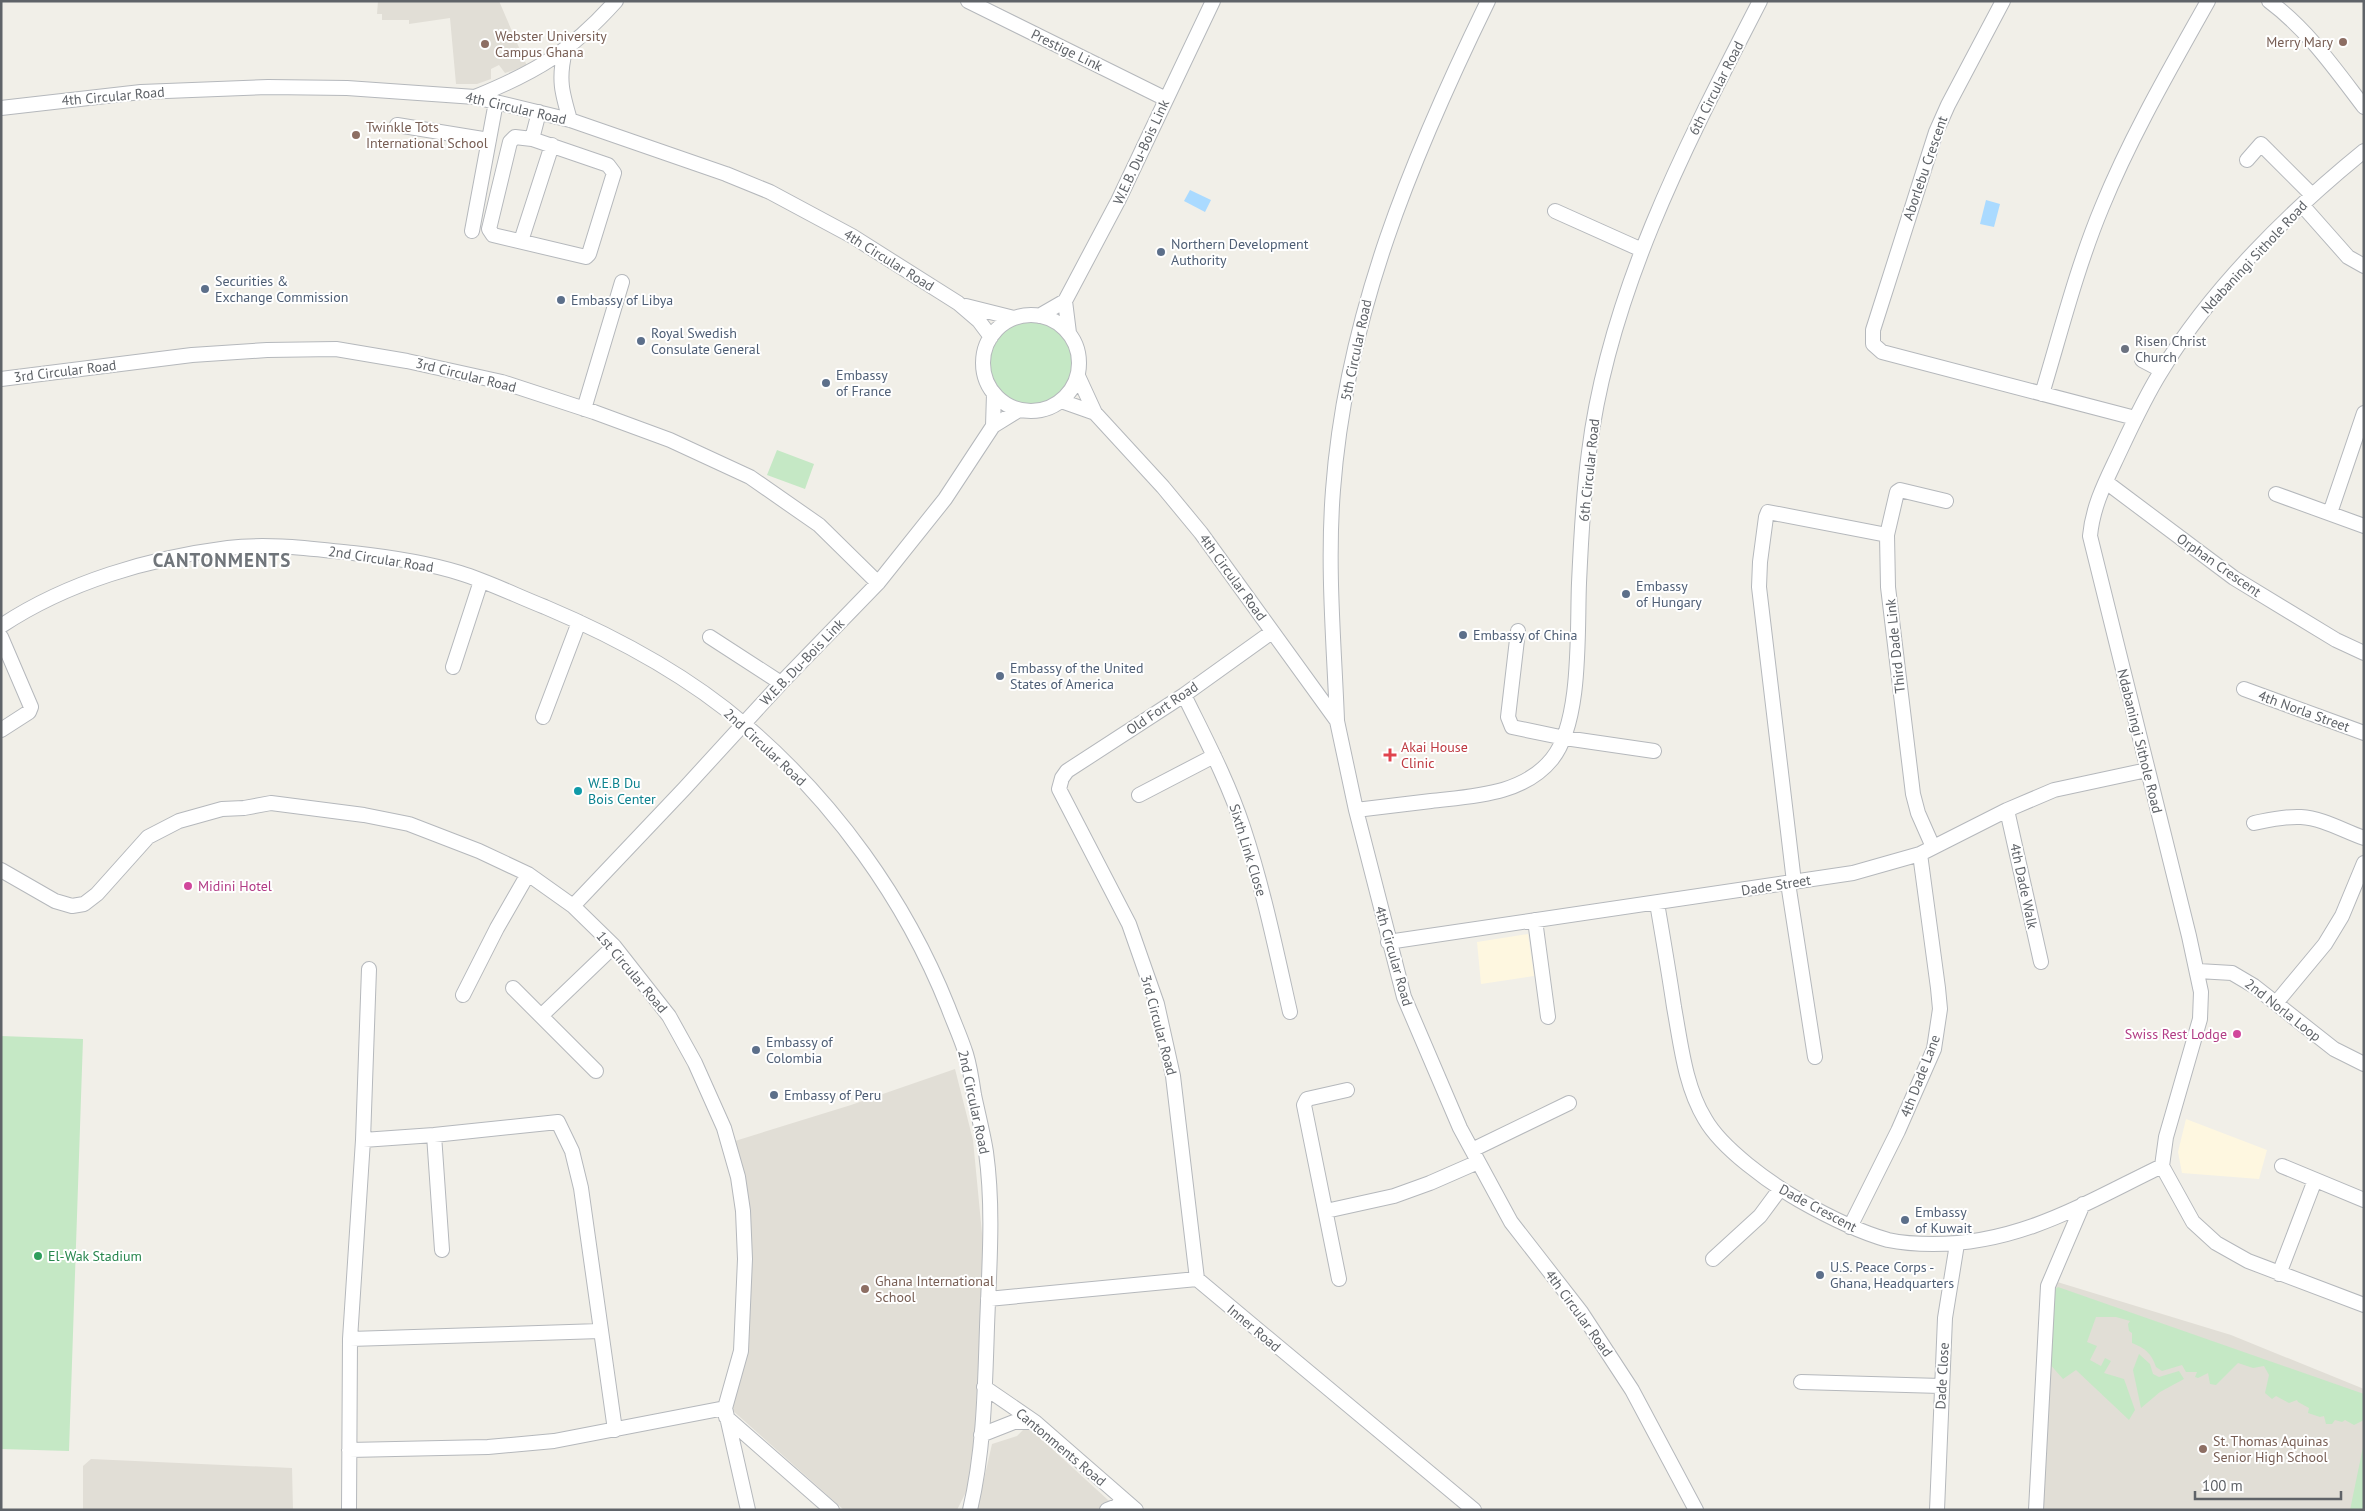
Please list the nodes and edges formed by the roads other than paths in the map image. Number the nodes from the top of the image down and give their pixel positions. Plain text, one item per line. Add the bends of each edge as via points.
1 (616, 1) edge
2 (968, 1) edge
3 (1213, 1) edge
4 (1488, 1) edge
5 (1760, 1) edge
6 (2002, 1) edge
7 (2208, 1) edge
8 (2269, 1) edge
9 (566, 51) junction
10 (475, 97) junction
11 (1166, 99) junction
12 (496, 102) junction
13 (2364, 107) edge
14 (1, 108) edge
15 (539, 112) junction
16 (570, 120) junction
17 (397, 125) dead end
18 (532, 138) junction
19 (489, 140) junction
20 (552, 146) junction
21 (2364, 151) edge
22 (2247, 160) dead end
23 (2312, 195) junction
24 (2302, 205) junction
25 (1555, 212) dead end
26 (472, 231) dead end
27 (521, 241) junction
28 (1642, 250) junction
29 (2364, 266) edge
30 (622, 282) dead end
31 (1065, 301) junction
32 (958, 303) junction
33 (1039, 316) junction
34 (1014, 318) junction
35 (1069, 333) junction
36 (991, 337) junction
37 (2142, 360) dead end
38 (2162, 370) junction
39 (1078, 376) junction
40 (1, 379) edge
41 (994, 394) junction
42 (2042, 394) junction
43 (1061, 402) junction
44 (584, 409) junction
45 (1018, 410) junction
46 (2364, 413) edge
47 (1095, 414) junction
48 (2135, 418) junction
49 (993, 426) junction
50 (2106, 482) junction
51 (2276, 494) dead end
52 (1946, 501) dead end
53 (2330, 513) junction
54 (2364, 526) edge
55 (1887, 535) junction
56 (481, 581) junction
57 (878, 583) junction
58 (579, 622) junction
59 (1, 626) edge
60 (1518, 631) dead end
61 (1272, 632) junction
62 (1, 637) edge
63 (710, 637) dead end
64 (2364, 653) edge
65 (453, 666) dead end
66 (781, 683) junction
67 (2244, 689) dead end
68 (1184, 695) junction
69 (543, 717) dead end
70 (1338, 721) junction
71 (744, 724) junction
72 (1, 730) edge
73 (2364, 733) edge
74 (1565, 738) junction
75 (1654, 751) dead end
76 (1214, 756) junction
77 (2147, 770) junction
78 (1058, 789) joint
79 (1139, 795) dead end
80 (1356, 810) junction
81 (2007, 810) junction
82 (2254, 823) dead end
83 (2364, 838) edge
84 (1933, 847) junction
85 (1920, 854) junction
86 (2363, 867) edge
87 (1, 870) edge
88 (528, 874) junction
89 (1791, 882) junction
90 (1657, 903) junction
91 (573, 906) junction
92 (1535, 920) junction
93 (1388, 942) junction
94 (614, 946) junction
95 (2040, 962) dead end
96 (369, 969) dead end
97 (2198, 971) junction
98 (513, 988) dead end
99 (463, 995) dead end
100 (2276, 1003) junction
101 (1290, 1012) dead end
102 (542, 1015) junction
103 (1548, 1017) dead end
104 (1816, 1057) dead end
105 (2364, 1064) edge
106 (596, 1072) dead end
107 (1347, 1090) dead end
108 (1569, 1103) dead end
109 (434, 1136) junction
110 (363, 1140) junction
111 (1475, 1156) junction
112 (2162, 1166) junction
113 (2282, 1166) dead end
114 (2315, 1180) junction
115 (1780, 1189) junction
116 (2364, 1200) edge
117 (2083, 1204) junction
118 (1326, 1211) junction
119 (1850, 1227) junction
120 (1957, 1244) junction
121 (442, 1250) dead end
122 (1712, 1259) dead end
123 (2279, 1274) junction
124 (1197, 1279) junction
125 (1339, 1279) dead end
126 (988, 1299) junction
127 (2364, 1305) edge
128 (600, 1331) junction
129 (350, 1339) junction
130 (1801, 1382) dead end
131 (1941, 1386) junction
132 (984, 1387) junction
133 (726, 1413) junction
134 (1035, 1422) junction
135 (615, 1430) junction
136 (981, 1435) junction
137 (349, 1450) junction
138 (1123, 1499) junction
139 (349, 1510) edge
140 (748, 1510) edge
141 (832, 1510) edge
142 (970, 1510) edge
143 (1107, 1510) edge
144 (1136, 1510) edge
145 (1474, 1510) edge
146 (1696, 1510) edge
147 (1937, 1510) edge
148 (2036, 1510) edge

1 - 9 street
2 - 11 street, Prestige Link
3 - 11 street, W.E.B. Du-Bois Link
4 - 70 street, 5th Circular Road via 1401,196 1378,262 1356,343 1338,437 1333,491 1332,632
5 - 28 street, 6th Circular Road via 1701,116
6 - 42 street, Aborlebu Crescent via 1936,132 1873,330 1874,344 1882,352
7 - 42 street via 2121,164 2102,208 2081,262
8 - 13 street via 2288,15 2311,40
9 - 10 street via 523,77
9 - 16 street via 560,87
10 - 12 street, 4th Circular Road
10 - 14 street, 4th Circular Road via 346,88 268,87 141,92
11 - 31 street, W.E.B. Du-Bois Link via 1118,201
12 - 15 street, 4th Circular Road
12 - 19 street
15 - 16 street, 4th Circular Road
15 - 18 street
16 - 32 street, 4th Circular Road via 770,192 852,236
17 - 19 street
18 - 20 street
18 - 27 street via 515,137 510,142 489,229 493,235
19 - 26 street
20 - 27 street
20 - 27 street via 608,165 614,173 589,254 578,257
21 - 23 street, Ndabaningi Sithole Road
22 - 23 street via 2261,144
23 - 24 street, Ndabaningi Sithole Road
24 - 29 street via 2348,257
24 - 38 street, Ndabaningi Sithole Road via 2224,286
25 - 28 street
28 - 74 street, 6th Circular Road via 1603,375 1589,452 1580,556 1574,698
30 - 44 street
31 - 33 street
31 - 35 street
32 - 34 street, 4th Circular Road
32 - 36 street, 4th Circular Road via 979,321
33 - 34 street
33 - 35 street via 1056,322
34 - 36 street
35 - 39 street via 1076,346
36 - 41 street via 983,366
37 - 38 street
38 - 48 street, Ndabaningi Sithole Road
39 - 43 street via 1072,390
39 - 47 street, 4th Circular Road
40 - 44 street, 3rd Circular Road via 192,355 336,349 502,382
41 - 45 street
41 - 49 street
42 - 48 street
43 - 45 street via 1034,412
43 - 47 street, 4th Circular Road
44 - 57 street, 3rd Circular Road via 670,440 750,477 819,525
45 - 49 street, W.E.B. Du-Bois Link
46 - 53 street
47 - 61 street, 4th Circular Road via 1201,533
48 - 50 street, Ndabaningi Sithole Road
49 - 57 street, W.E.B. Du-Bois Link via 945,499
50 - 64 street, Orphan Crescent via 2234,578 2336,640
50 - 77 street, Ndabaningi Sithole Road via 2092,514 2090,536
51 - 53 street
52 - 55 street, Third Dade Link via 1900,490
53 - 54 street
55 - 84 street, Third Dade Link via 1888,586 1910,772 1918,813
55 - 89 street via 1768,512 1766,517 1759,587
56 - 58 street, 2nd Circular Road
56 - 59 street, 2nd Circular Road via 413,561 380,556 294,546 231,548 177,557 109,575 60,592
56 - 65 street
57 - 66 street, W.E.B. Du-Bois Link
58 - 69 street
58 - 71 street, 2nd Circular Road via 688,682
60 - 74 street via 1508,717 1512,727
61 - 68 street, Old Fort Road
61 - 70 street, 4th Circular Road
62 - 72 street via 31,707 29,712
63 - 66 street
66 - 71 street, W.E.B. Du-Bois Link
67 - 73 street, 4th Norla Street
68 - 76 street, Sixth Link Close
68 - 78 street, Old Fort Road via 1067,771
70 - 80 street, 4th Circular Road
71 - 91 street, W.E.B. Du-Bois Link
71 - 126 street, 2nd Circular Road via 790,767 842,825 891,894 936,978 966,1054 986,1153 990,1215
74 - 75 street
74 - 80 street, 6th Circular Road via 1551,760 1534,775 1500,791
76 - 79 street
76 - 101 street, Sixth Link Close via 1243,826 1268,913
77 - 81 street, Dade Street via 2054,790
77 - 97 street, Ndabaningi Sithole Road
78 - 124 street, 3rd Circular Road via 1129,924 1157,1004 1174,1076
80 - 93 street, 4th Circular Road
81 - 84 street, Dade Street
81 - 95 street, 4th Dade Walk
82 - 83 street via 2303,817
84 - 85 street, Dade Street
85 - 89 street, Dade Street via 1854,874
85 - 119 street, 4th Dade Lane via 1938,988 1938,1032 1898,1131
86 - 100 street via 2342,916 2325,944
87 - 88 street, 1st Circular Road via 55,901 72,906 84,904 148,837 179,821 222,809 271,803 409,824
88 - 91 street, 1st Circular Road
88 - 99 street via 496,928
89 - 90 street, Dade Street
89 - 104 street
90 - 92 street, Dade Street
90 - 115 street, Dade Crescent via 1690,1084 1705,1120 1725,1144
91 - 94 street, 1st Circular Road
92 - 93 street, Dade Street
92 - 103 street
93 - 111 street, 4th Circular Road via 1404,997
94 - 102 street
94 - 133 street, 1st Circular Road via 669,1016 695,1062 724,1128 738,1177 745,1259 743,1318 741,1352
96 - 110 street
97 - 100 street, 2nd Norla Loop via 2232,973
97 - 112 street, Ndabaningi Sithole Road via 2200,1018 2166,1137
98 - 102 street
100 - 105 street, 2nd Norla Loop via 2334,1049
102 - 106 street
107 - 118 street via 1307,1099 1304,1105
108 - 111 street
109 - 110 street
109 - 121 street
109 - 128 street via 558,1122 572,1151 581,1188
110 - 129 street
111 - 118 street via 1394,1196
111 - 146 street, 4th Circular Road via 1512,1222 1581,1312 1632,1390
112 - 117 street, Dade Crescent
112 - 123 street via 2193,1222 2216,1243
113 - 114 street
114 - 116 street
114 - 123 street
115 - 119 street, Dade Crescent
115 - 122 street via 1760,1216
117 - 120 street, Dade Crescent via 2017,1233
117 - 148 street via 2048,1286
118 - 125 street
119 - 120 street, Dade Crescent via 1889,1240
120 - 131 street, Dade Close via 1946,1301
123 - 127 street
124 - 126 street
124 - 145 street, Inner Road
126 - 132 street, 2nd Circular Road
128 - 129 street
128 - 135 street
129 - 137 street
130 - 131 street
131 - 147 street, Dade Close
132 - 134 street, Cantonments Road
132 - 136 street, 2nd Circular Road
133 - 135 street
133 - 140 street
133 - 141 street
134 - 136 street via 1014,1422
134 - 138 street, Cantonments Road
135 - 137 street via 554,1441 488,1447
136 - 142 street, 2nd Circular Road
137 - 139 street
138 - 143 street
138 - 144 street, Cantonments Road

